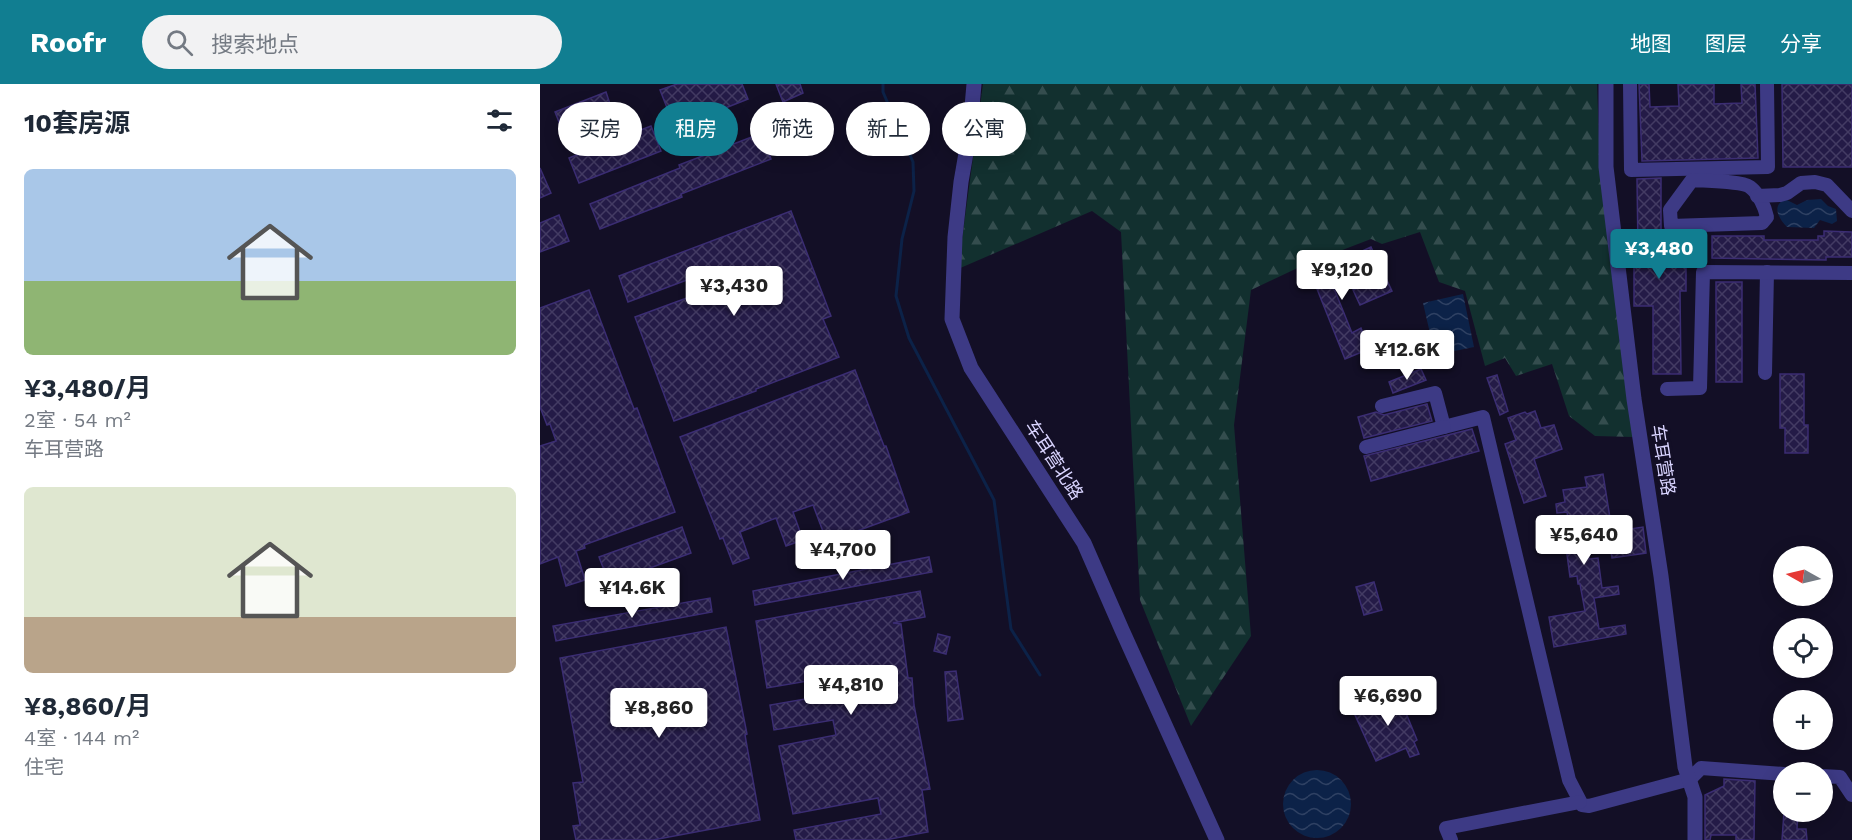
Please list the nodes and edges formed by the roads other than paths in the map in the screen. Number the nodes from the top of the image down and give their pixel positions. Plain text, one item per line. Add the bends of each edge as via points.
1 (974, 84) edge
2 (1606, 84) edge
3 (1630, 84) edge
4 (1767, 84) edge
5 (1757, 196) junction
6 (1852, 211) edge
7 (1767, 272) junction
8 (1852, 273) edge
9 (1765, 373) dead end
10 (1667, 389) dead end
11 (1382, 406) dead end
12 (1444, 427) junction
13 (1366, 447) dead end
14 (1773, 773) edge
15 (1833, 777) edge
16 (1690, 779) junction
17 (1852, 795) edge
18 (1580, 802) junction
19 (1218, 840) edge
20 (1450, 840) edge
21 (1695, 840) edge

1 - 19 street, 车耳营北路 via 955,237 952,319 971,368 1084,543
2 - 16 street, 车耳营路 via 1606,166 1631,375 1685,767
3 - 4 street via 1631,170 1768,167
5 - 5 street via 1750,187 1692,180 1670,210 1671,226 1762,223 1767,217
5 - 6 street via 1780,195 1801,183 1815,182 1827,185
7 - 8 street
7 - 9 street
7 - 10 street via 1703,272 1700,388
11 - 12 street via 1435,393
12 - 13 street
12 - 18 street via 1483,417 1569,780
14 - 16 street via 1701,768
15 - 17 street via 1840,777
16 - 18 street via 1589,806
16 - 21 street, 车耳营路 via 1695,797
18 - 20 street via 1446,828

